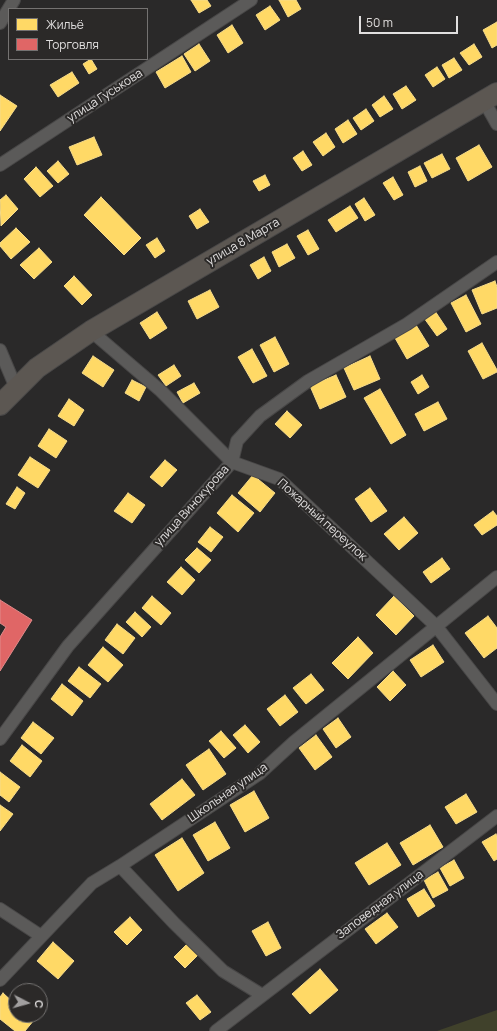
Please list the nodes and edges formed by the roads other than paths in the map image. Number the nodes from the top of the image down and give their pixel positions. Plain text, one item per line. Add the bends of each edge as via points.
1 (251, 0) edge
2 (8, 10) edge
3 (0, 23) edge
4 (490, 97) edge
5 (497, 124) edge
6 (0, 165) edge
7 (497, 262) edge
8 (91, 331) junction
9 (0, 350) edge
10 (16, 388) junction
11 (0, 405) edge
12 (232, 462) junction
13 (497, 577) edge
14 (436, 626) junction
15 (497, 704) edge
16 (0, 739) edge
17 (497, 816) edge
18 (120, 866) junction
19 (0, 909) edge
20 (41, 936) junction
21 (0, 980) edge
22 (262, 995) junction
23 (216, 1031) edge

1 - 6 street, улица Гуськова
2 - 3 street
4 - 5 street
4 - 8 main road, улица 8 Марта
7 - 12 street, улица Винокурова via 407,324 308,381 260,416 237,440
8 - 10 main road, улица 8 Марта via 37,368
8 - 12 street, Пожарный переулок via 161,391
9 - 10 street
10 - 11 main road, улица 8 Марта
12 - 14 street, Пожарный переулок via 279,479
12 - 16 street, улица Винокурова via 68,646
13 - 14 street, Школьная улица
14 - 15 street, Пожарный переулок
14 - 18 street, Школьная улица via 294,742 259,774
17 - 22 street, Заповедная улица
18 - 20 street, Школьная улица via 92,883
18 - 22 street via 223,971
19 - 20 street
20 - 21 street, Школьная улица
22 - 23 street, Заповедная улица

